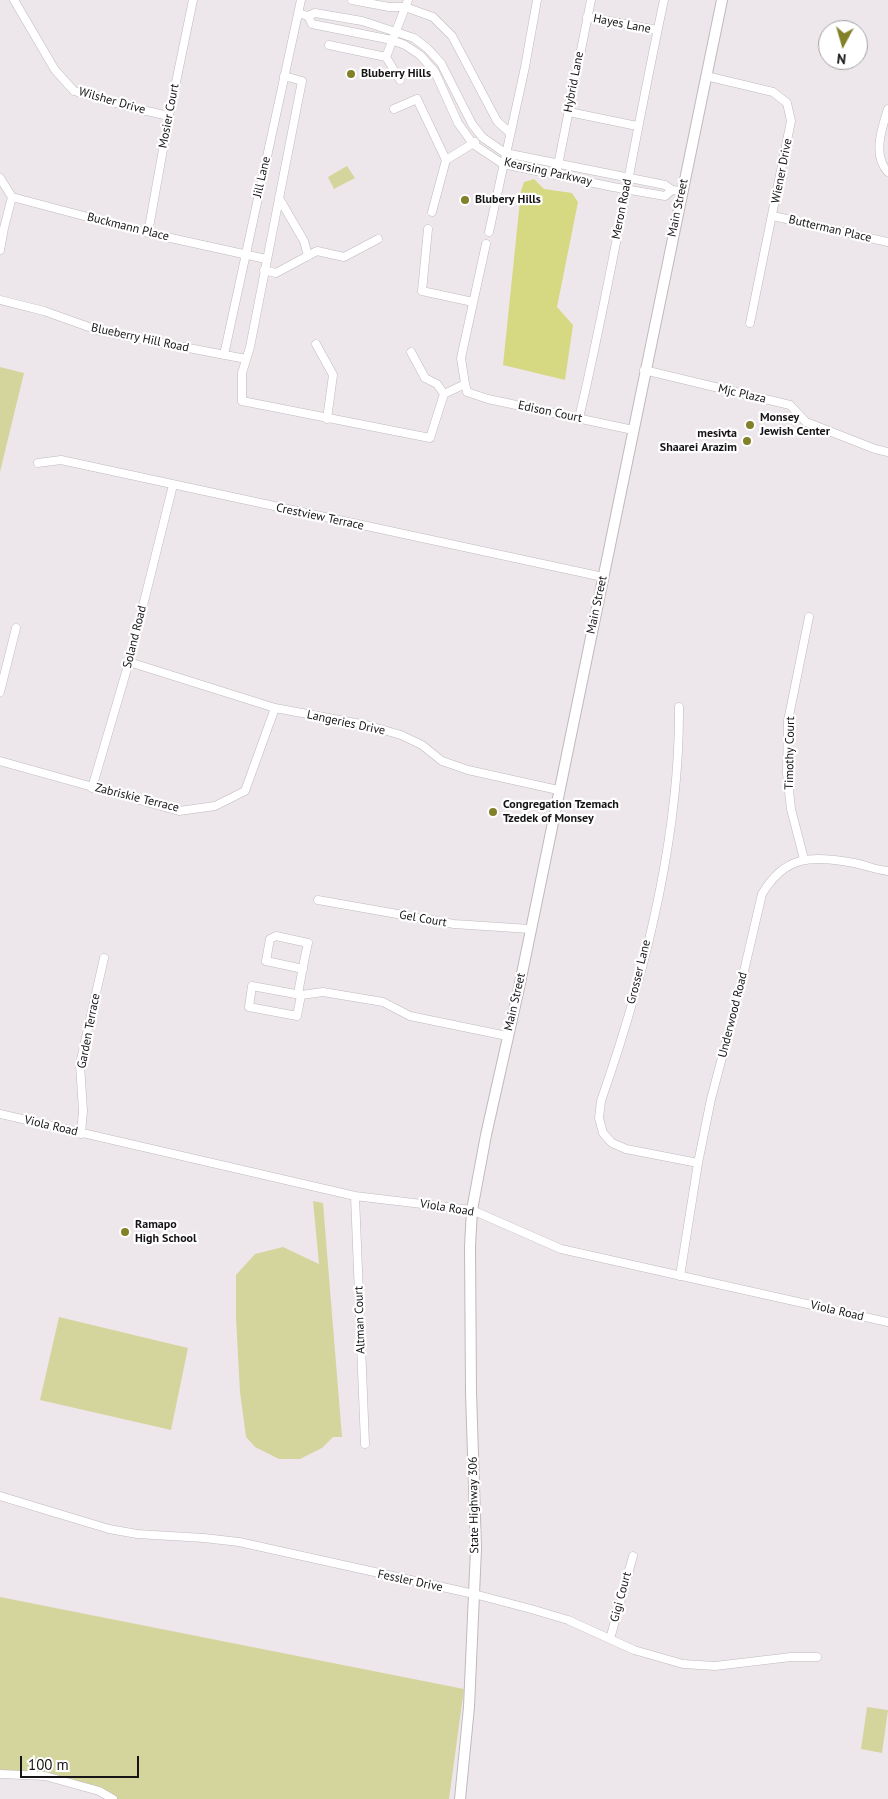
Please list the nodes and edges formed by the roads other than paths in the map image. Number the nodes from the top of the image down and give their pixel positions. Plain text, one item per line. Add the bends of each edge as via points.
1 (14, 0) edge
2 (193, 0) edge
3 (301, 0) edge
4 (352, 0) edge
5 (537, 0) edge
6 (591, 0) edge
7 (664, 0) edge
8 (722, 0) edge
9 (406, 4) edge
10 (298, 13) junction
11 (308, 16) junction
12 (587, 17) junction
13 (657, 30) junction
14 (396, 31) junction
15 (392, 40) junction
16 (329, 45) dead end
17 (386, 57) junction
18 (284, 76) junction
19 (706, 76) junction
20 (400, 80) dead end
21 (888, 108) edge
22 (394, 109) dead end
23 (569, 112) junction
24 (169, 116) junction
25 (637, 126) junction
26 (510, 133) junction
27 (482, 136) junction
28 (473, 144) junction
29 (505, 152) junction
30 (446, 160) junction
31 (558, 163) junction
32 (503, 164) junction
33 (888, 172) edge
34 (556, 174) junction
35 (0, 178) edge
36 (628, 178) junction
37 (626, 189) junction
38 (677, 191) junction
39 (12, 197) junction
40 (279, 198) junction
41 (432, 212) dead end
42 (773, 216) junction
43 (428, 229) dead end
44 (489, 232) dead end
45 (148, 233) junction
46 (378, 239) dead end
47 (888, 242) edge
48 (486, 244) dead end
49 (0, 250) edge
50 (245, 254) junction
51 (308, 256) junction
52 (266, 259) junction
53 (264, 270) junction
54 (0, 300) edge
55 (473, 302) junction
56 (750, 323) dead end
57 (316, 344) dead end
58 (411, 352) dead end
59 (224, 355) junction
60 (246, 359) junction
61 (644, 370) junction
62 (466, 388) junction
63 (444, 394) junction
64 (579, 418) junction
65 (327, 419) junction
66 (633, 430) junction
67 (888, 452) edge
68 (38, 463) dead end
69 (173, 485) junction
70 (603, 577) junction
71 (809, 617) dead end
72 (16, 628) dead end
73 (128, 662) junction
74 (0, 692) edge
75 (679, 707) dead end
76 (276, 708) junction
77 (0, 761) edge
78 (92, 788) junction
79 (558, 790) junction
80 (804, 859) junction
81 (888, 871) edge
82 (318, 900) dead end
83 (530, 929) junction
84 (104, 958) dead end
85 (303, 968) junction
86 (300, 994) junction
87 (507, 1036) junction
88 (0, 1114) edge
89 (81, 1134) junction
90 (698, 1163) junction
91 (355, 1196) junction
92 (472, 1210) junction
93 (680, 1276) junction
94 (888, 1322) edge
95 (365, 1444) dead end
96 (0, 1496) edge
97 (633, 1556) dead end
98 (474, 1594) junction
99 (610, 1639) junction
100 (817, 1657) dead end
101 (0, 1774) edge
102 (113, 1799) edge
103 (460, 1799) edge

1 - 24 street, Wilsher Drive via 55,70 74,91
2 - 24 street, Mosier Court
3 - 10 street, Jill Lane
4 - 9 street via 389,7
5 - 26 street
6 - 12 street, Hybrid Lane
7 - 13 street, Meron Road
8 - 19 main road, Main Street
9 - 14 street
9 - 26 street via 433,18 452,36 497,121
10 - 11 street, Kearsing Parkway
10 - 18 street, Jill Lane
11 - 14 street, Kearsing Parkway via 315,13 362,21
11 - 15 street, Kearsing Parkway via 312,24
12 - 13 street, Hayes Lane
12 - 23 street, Hybrid Lane
13 - 25 street, Meron Road
14 - 15 street
14 - 27 street, Kearsing Parkway via 414,38 442,63 472,124
15 - 17 street
15 - 28 street, Kearsing Parkway via 420,55 435,72 458,123
16 - 17 street
17 - 20 street
18 - 40 street via 302,81
18 - 50 street, Jill Lane
19 - 38 main road, Main Street
19 - 42 street, Wiener Drive via 773,92 787,103 791,121
21 - 33 street via 880,148 881,160
22 - 30 street via 417,99
23 - 25 street
23 - 31 street, Hybrid Lane
24 - 45 street, Mosier Court
25 - 36 street, Meron Road
26 - 29 street
27 - 28 street
27 - 29 street, Kearsing Parkway
28 - 30 street
28 - 32 street, Kearsing Parkway
29 - 31 street, Kearsing Parkway
29 - 32 street
30 - 41 street
31 - 34 street, Hybrid Lane
31 - 36 street, Kearsing Parkway
32 - 34 street, Kearsing Parkway
32 - 44 street
34 - 37 street, Kearsing Parkway
35 - 39 street
36 - 37 street, Meron Road
36 - 38 street, Kearsing Parkway via 665,185
37 - 38 street, Kearsing Parkway via 665,196
37 - 64 street, Meron Road
38 - 61 main road, Main Street
39 - 45 street, Buckmann Place
39 - 49 street
40 - 51 street via 304,241
40 - 52 street
42 - 47 street, Butterman Place
42 - 56 street, Wiener Drive
43 - 55 street via 422,291
45 - 50 street, Buckmann Place
46 - 51 street via 344,257 317,251
48 - 55 street
50 - 52 street, Buckmann Place
50 - 59 street, Jill Lane
51 - 53 street via 276,273
52 - 53 street
53 - 60 street
54 - 59 street, Blueberry Hill Road via 44,311 100,332
55 - 62 street via 461,358
57 - 65 street via 333,375
58 - 63 street via 425,378 437,384
59 - 60 street, Blueberry Hill Road
60 - 65 street via 242,373 242,401
61 - 66 main road, Main Street
61 - 67 street, Mjc Plaza via 790,405 806,422
62 - 63 street
62 - 64 street, Edison Court via 488,399
63 - 65 street via 430,438
64 - 66 street, Edison Court
66 - 70 main road, Main Street
68 - 69 street, Crestview Terrace via 61,460
69 - 70 street, Crestview Terrace
69 - 73 street, Soland Road
70 - 79 main road, Main Street
71 - 80 street, Timothy Court via 788,721 787,773 791,809
72 - 74 street
73 - 76 street, Langeries Drive
73 - 78 street, Soland Road
75 - 90 street, Grosser Lane via 671,823 661,879 636,987 598,1118 603,1133 612,1143 626,1149
76 - 78 street, Zabriskie Terrace via 246,792 215,806 180,811
76 - 79 street, Langeries Drive via 401,735 422,745 442,762
77 - 78 street, Zabriskie Terrace
79 - 83 main road, Main Street
80 - 81 street, Underwood Road via 826,859
80 - 90 street, Underwood Road via 782,869 762,894
82 - 83 street, Gel Court via 454,924
83 - 87 main road, Main Street
84 - 89 street, Garden Terrace via 80,1064
85 - 85 street via 308,943 276,936 270,939 266,961
85 - 86 street
86 - 86 street via 297,1016 249,1007 252,986
86 - 87 street via 323,992 383,1002 410,1016
87 - 92 main road, Main Street
88 - 89 street, Viola Road
89 - 91 street, Viola Road
90 - 93 street, Underwood Road
91 - 92 street, Viola Road
91 - 95 street, Altman Court
92 - 93 street, Viola Road via 561,1249
92 - 98 main road, State Highway 306
93 - 94 street, Viola Road
96 - 98 street, Fessler Drive via 109,1529 239,1542
97 - 99 street, Gigi Court
98 - 99 street, Fessler Drive via 568,1620
98 - 103 main road, State Highway 306
99 - 100 street, Fessler Drive via 634,1650 683,1664 715,1666
101 - 102 street via 45,1776 99,1791

